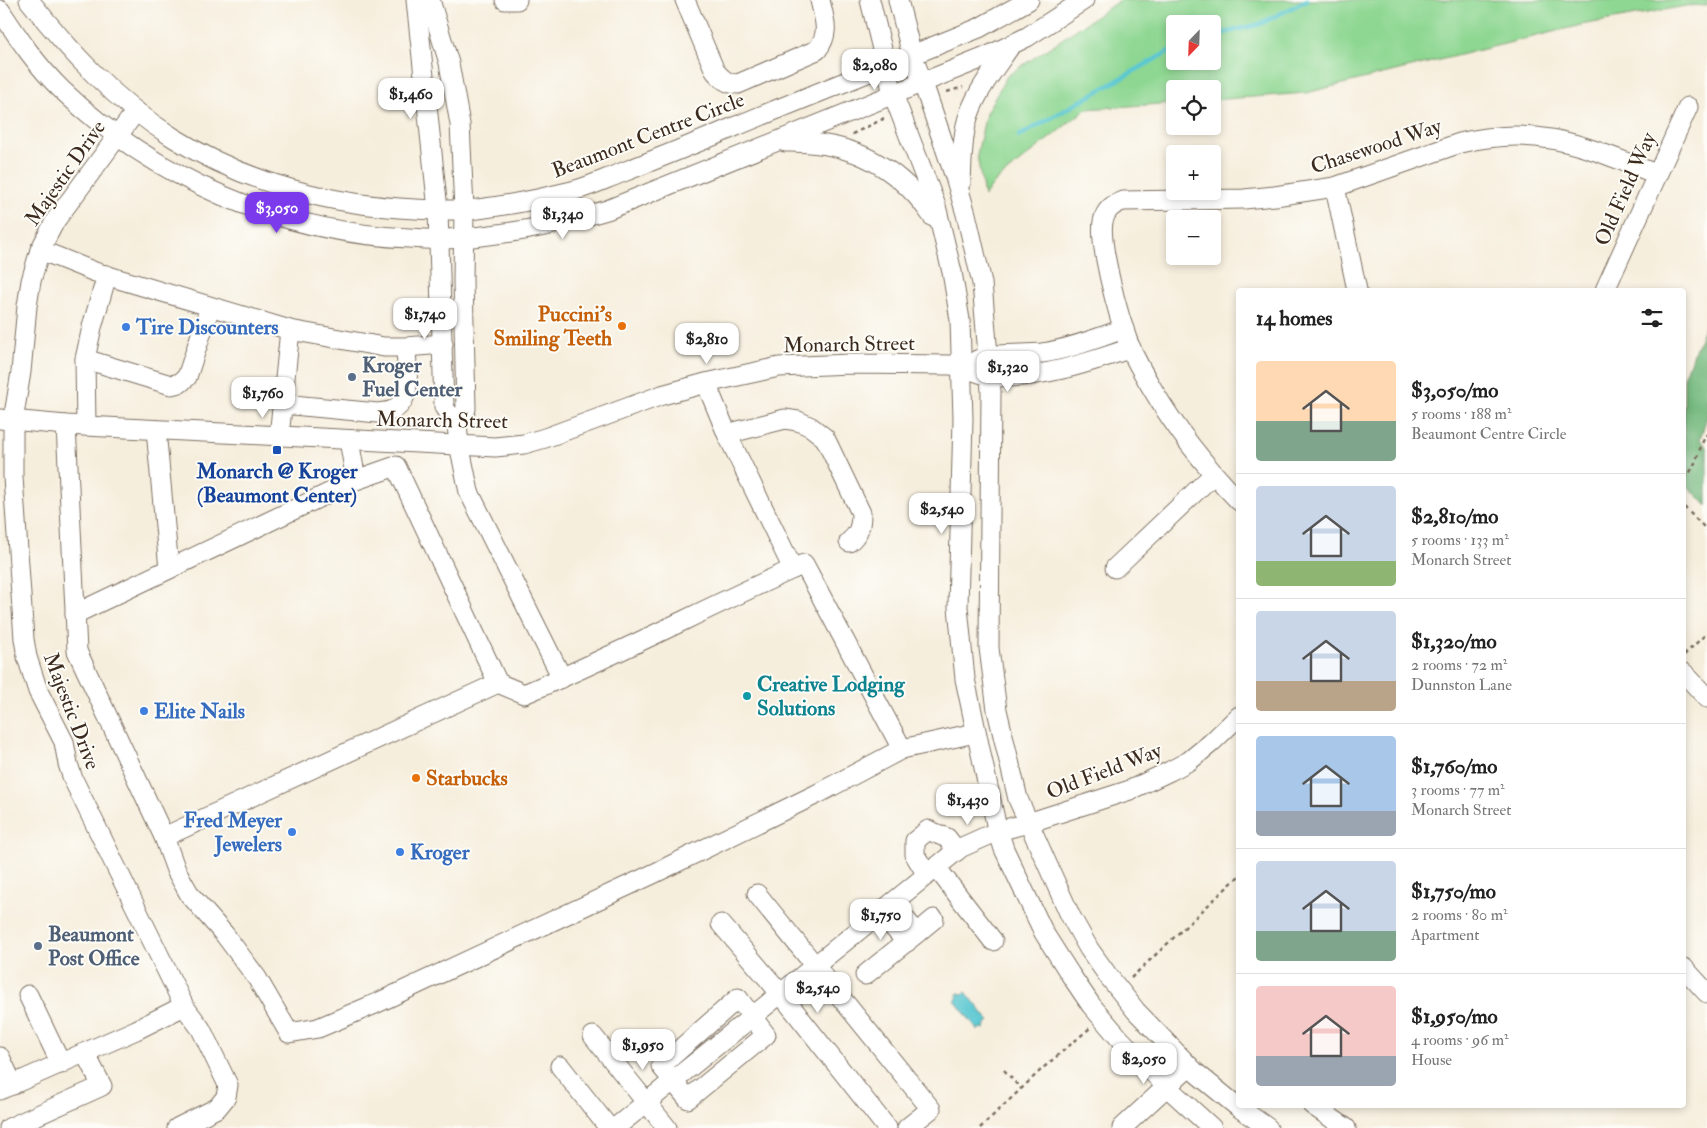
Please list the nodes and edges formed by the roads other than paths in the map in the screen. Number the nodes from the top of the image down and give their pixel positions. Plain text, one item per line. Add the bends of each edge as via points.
1 (29, 0) edge
2 (505, 0) edge
3 (517, 0) edge
4 (685, 0) edge
5 (820, 0) edge
6 (870, 0) edge
7 (898, 0) edge
8 (1029, 0) edge
9 (1084, 0) edge
10 (425, 1) edge
11 (0, 10) edge
12 (1011, 45) junction
13 (912, 55) junction
14 (886, 65) junction
15 (923, 83) junction
16 (893, 94) junction
17 (1688, 107) dead end
18 (136, 111) junction
19 (117, 136) junction
20 (775, 143) junction
21 (1656, 174) junction
22 (1335, 187) junction
23 (960, 193) junction
24 (438, 210) junction
25 (464, 210) junction
26 (941, 228) junction
27 (463, 238) junction
28 (438, 239) junction
29 (40, 250) junction
30 (107, 276) junction
31 (1357, 288) edge
32 (1606, 288) edge
33 (210, 307) junction
34 (290, 330) junction
35 (1124, 330) junction
36 (442, 344) junction
37 (406, 347) junction
38 (1131, 348) junction
39 (988, 355) junction
40 (85, 359) junction
41 (962, 366) junction
42 (990, 376) junction
43 (706, 383) junction
44 (282, 404) junction
45 (7, 420) edge
46 (66, 425) junction
47 (86, 426) junction
48 (156, 430) junction
49 (727, 434) junction
50 (458, 435) junction
51 (279, 436) junction
52 (349, 440) junction
53 (1213, 475) junction
54 (356, 480) junction
55 (1236, 498) edge
56 (849, 542) dead end
57 (1115, 568) dead end
58 (169, 569) junction
59 (793, 569) junction
60 (75, 614) junction
61 (1686, 676) edge
62 (562, 678) junction
63 (498, 684) junction
64 (1707, 698) edge
65 (1236, 719) edge
66 (975, 732) junction
67 (902, 749) junction
68 (1028, 823) junction
69 (998, 831) junction
70 (164, 837) junction
71 (957, 851) junction
72 (932, 871) junction
73 (757, 894) dead end
74 (886, 908) junction
75 (934, 920) dead end
76 (721, 924) dead end
77 (912, 937) junction
78 (992, 941) dead end
79 (815, 966) junction
80 (1686, 970) edge
81 (865, 975) dead end
82 (1707, 993) edge
83 (781, 994) junction
84 (28, 995) dead end
85 (184, 1006) junction
86 (753, 1016) junction
87 (593, 1036) dead end
88 (85, 1054) junction
89 (0, 1057) edge
90 (60, 1064) junction
91 (560, 1066) dead end
92 (1189, 1066) junction
93 (673, 1081) junction
94 (7, 1087) edge
95 (1167, 1087) junction
96 (646, 1102) junction
97 (1236, 1105) edge
98 (1239, 1108) edge
99 (1316, 1108) edge
100 (9, 1128) edge
101 (177, 1128) edge
102 (609, 1128) edge
103 (615, 1128) edge
104 (667, 1128) edge
105 (887, 1128) edge
106 (907, 1128) edge
107 (1122, 1128) edge
108 (1212, 1128) edge
109 (1268, 1128) edge
110 (1346, 1128) edge

1 - 18 street, Beaumont Centre Circle via 72,51
2 - 3 street
4 - 5 street via 715,71 722,80 738,84 817,50 826,32
6 - 14 street
7 - 13 street
8 - 13 street, Beaumont Centre Circle via 980,28
9 - 12 street
10 - 24 street
10 - 25 street via 449,63 460,124
11 - 19 street via 25,49 44,71
12 - 15 street
12 - 23 street via 972,107 966,125
13 - 14 street, Beaumont Centre Circle
13 - 15 street
14 - 16 street
14 - 25 street, Beaumont Centre Circle via 575,190
15 - 16 street
15 - 23 street
16 - 20 street
16 - 26 street via 936,206
17 - 21 street, Old Field Way
18 - 19 street, Majestic Drive
18 - 24 street, Beaumont Centre Circle via 204,155 275,185 353,203
19 - 28 street via 197,184 285,219 354,234
19 - 29 street, Majestic Drive via 55,221
20 - 26 street via 830,145 876,162 915,194
20 - 27 street via 607,210 545,227
21 - 22 street, Chasewood Way via 1586,146 1533,135 1512,135 1460,143
21 - 32 street, Old Field Way
22 - 31 street
22 - 35 street, Chasewood Way via 1244,199 1116,203 1104,216 1102,232
23 - 39 street via 982,283
24 - 25 street, Beaumont Centre Circle
24 - 28 street
25 - 27 street
26 - 41 street via 960,320
27 - 28 street
27 - 50 street via 466,408
28 - 36 street
29 - 30 street
29 - 45 street, Majestic Drive via 27,306 21,372
30 - 33 street
30 - 40 street
33 - 34 street
33 - 40 street via 187,377 180,383 171,385
34 - 37 street via 384,347
34 - 44 street
35 - 38 street, Chasewood Way
35 - 39 street via 1042,353
36 - 37 street
36 - 50 street via 444,407
37 - 44 street via 407,390 402,403 392,411 378,413
38 - 42 street via 1068,368
38 - 53 street, Chasewood Way via 1142,373 1170,418
39 - 41 street
39 - 42 street
40 - 47 street
41 - 42 street
41 - 43 street, Monarch Street via 850,364 779,367
41 - 66 street via 958,607 965,678
42 - 68 street via 990,648 997,710 1010,771
43 - 49 street
43 - 50 street, Monarch Street via 662,395 524,444 495,447
44 - 51 street
45 - 46 street, Monarch Street
45 - 85 street, Majestic Drive via 24,639 32,674 64,742 73,779
46 - 47 street, Monarch Street
46 - 60 street
47 - 48 street, Monarch Street
48 - 51 street, Monarch Street
48 - 58 street
49 - 56 street via 785,419 811,427 825,438 861,514 857,536
49 - 59 street
50 - 52 street, Monarch Street
50 - 62 street via 469,492
51 - 52 street, Monarch Street
52 - 54 street
53 - 55 street, Chasewood Way
53 - 57 street
54 - 58 street
54 - 63 street via 396,466
58 - 60 street
59 - 62 street
59 - 67 street via 804,564
60 - 70 street via 77,651
61 - 64 street
62 - 63 street via 524,694
63 - 70 street
65 - 68 street, Old Field Way via 1189,761 1170,771 1130,790
66 - 67 street
66 - 69 street
67 - 70 street via 653,874 375,1004 318,1028 289,1033 257,978 190,894 176,870
68 - 69 street, Old Field Way
68 - 92 street via 1089,949 1136,1011
69 - 71 street, Old Field Way
69 - 95 street via 1044,933 1070,974 1120,1039
71 - 72 street
71 - 72 street via 947,838 928,830 915,841 915,855
72 - 74 street
72 - 78 street
73 - 79 street
74 - 77 street
74 - 79 street
75 - 77 street
76 - 83 street
77 - 81 street
79 - 83 street
79 - 106 street via 931,1109
80 - 82 street
83 - 86 street
83 - 105 street
84 - 90 street
85 - 88 street
85 - 101 street, Majestic Drive via 201,1029 228,1084 226,1097 217,1108
86 - 93 street via 738,998 661,1066
86 - 93 street via 766,1035 688,1099
87 - 96 street
88 - 90 street
88 - 100 street via 102,1086
89 - 94 street
90 - 94 street
91 - 102 street
92 - 95 street
92 - 97 street
93 - 96 street
95 - 107 street
95 - 108 street
96 - 103 street
96 - 104 street
98 - 109 street
99 - 110 street

